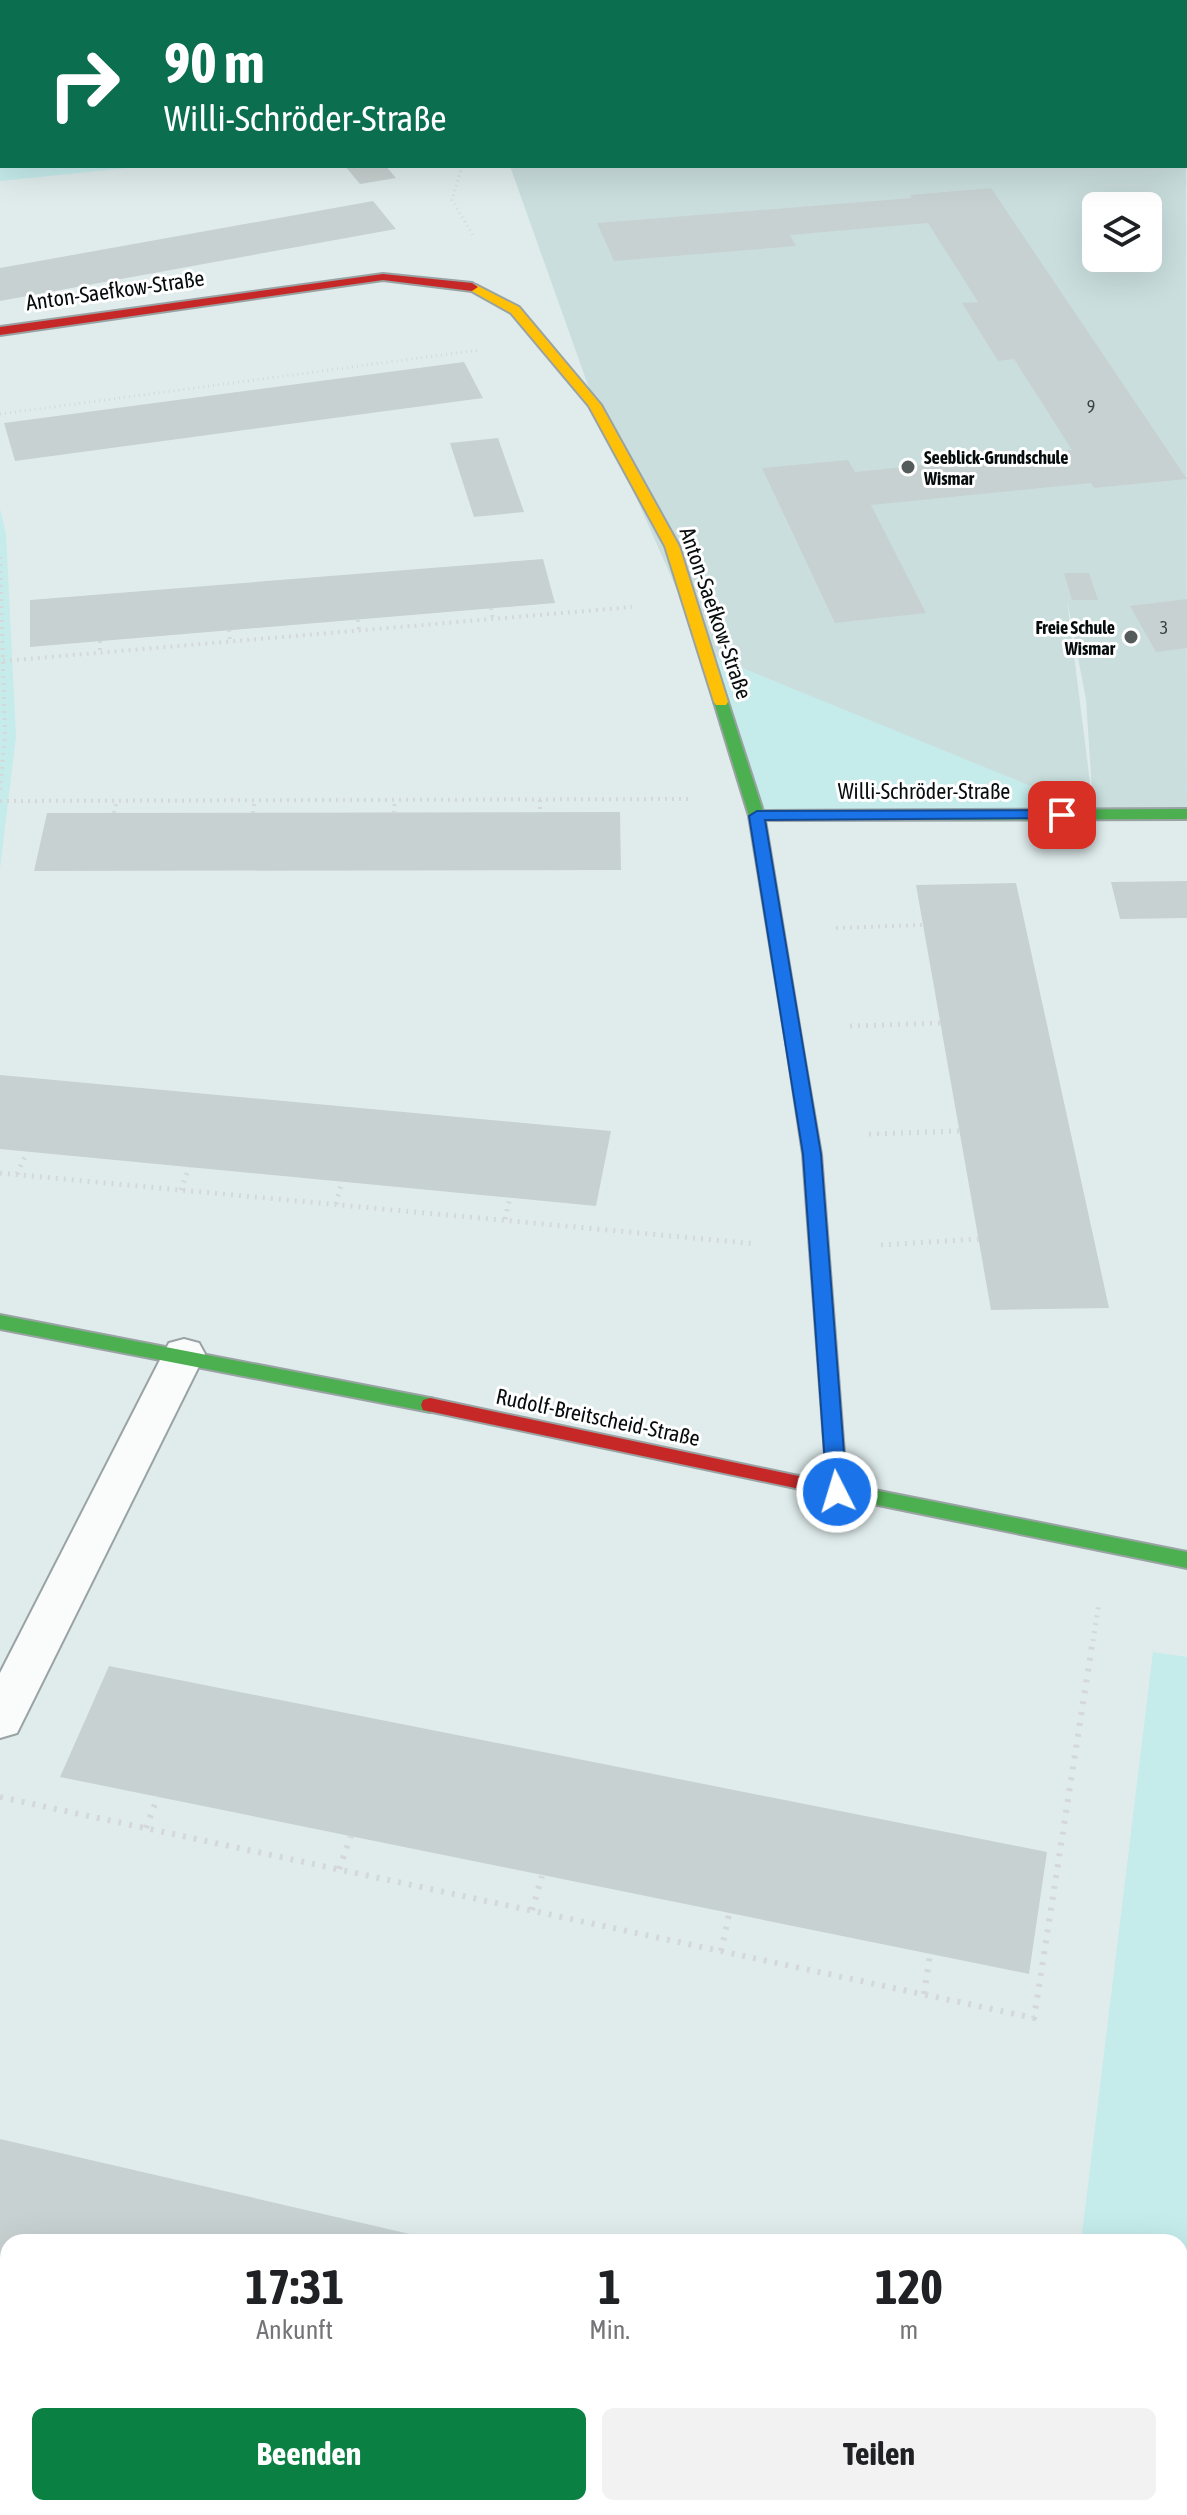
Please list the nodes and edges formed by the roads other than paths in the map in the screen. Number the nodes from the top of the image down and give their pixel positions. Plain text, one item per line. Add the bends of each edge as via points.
1 (0, 331) edge
2 (754, 808) junction
3 (1187, 814) edge
4 (0, 1322) edge
5 (184, 1354) junction
6 (837, 1492) junction
7 (1187, 1560) edge
8 (0, 1719) edge

1 - 2 street, Anton-Saefkow-Straße via 383,277 470,286 515,310 595,405 672,546
2 - 3 street, Willi-Schröder-Straße
2 - 6 street, Anton-Saefkow-Straße via 809,1136
4 - 5 street, Rudolf-Breitscheid-Straße
5 - 6 street, Rudolf-Breitscheid-Straße
5 - 8 lane
6 - 7 street, Rudolf-Breitscheid-Straße

